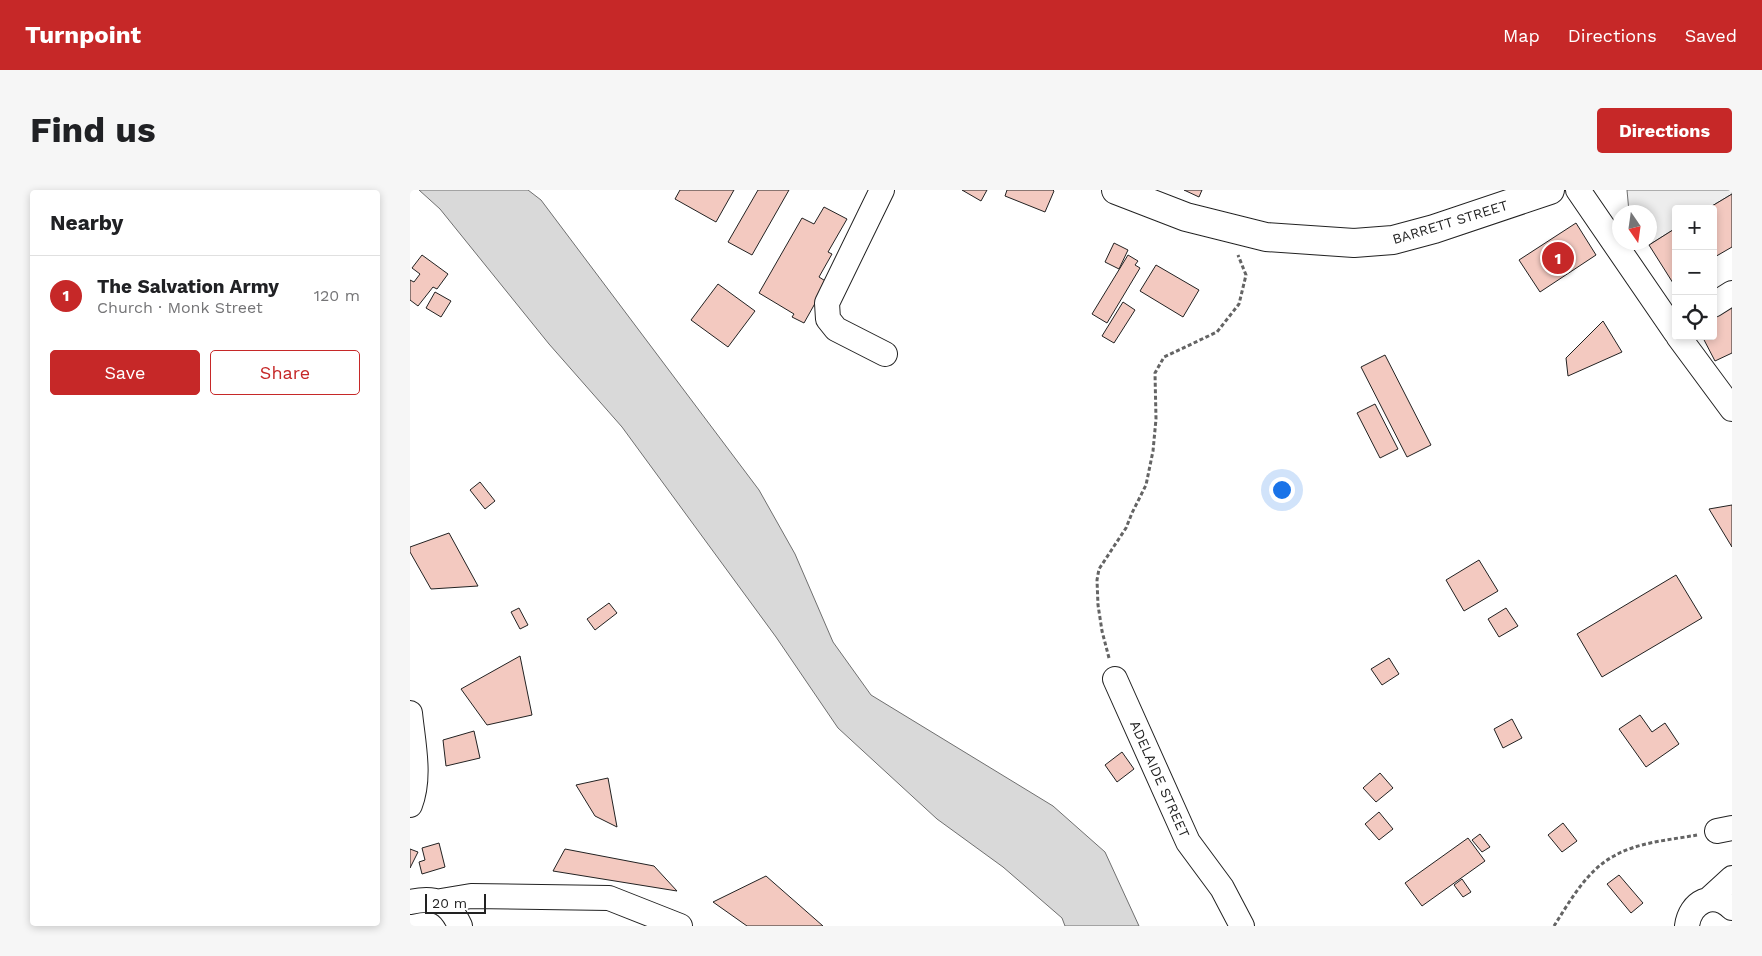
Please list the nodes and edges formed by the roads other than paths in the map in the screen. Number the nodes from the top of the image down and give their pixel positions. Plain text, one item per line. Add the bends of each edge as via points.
1 (882, 190) edge
2 (1116, 190) edge
3 (1578, 190) edge
4 (1539, 192) edge
5 (1732, 293) edge
6 (1717, 302) edge
7 (1672, 327) edge
8 (1681, 340) edge
9 (885, 354) dead end
10 (1732, 409) edge
11 (1115, 679) road end
12 (410, 713) edge
13 (410, 805) edge
14 (1732, 878) edge
15 (1709, 899) junction
16 (441, 901) junction
17 (410, 902) edge
18 (1732, 908) edge
19 (1684, 923) edge
20 (460, 926) edge
21 (680, 926) edge
22 (1242, 926) edge

1 - 9 street via 827,303 828,318 836,329
2 - 4 main road, BARRETT STREET via 1186,217 1266,237 1354,243 1393,240 1434,229
3 - 7 street
5 - 6 street
8 - 10 street
11 - 22 street, ADELAIDE STREET via 1188,842 1222,888
12 - 13 street via 416,760
14 - 15 street
15 - 18 street via 1718,899
15 - 19 street via 1693,908
16 - 17 street
16 - 20 street
16 - 21 street via 472,896 609,898

